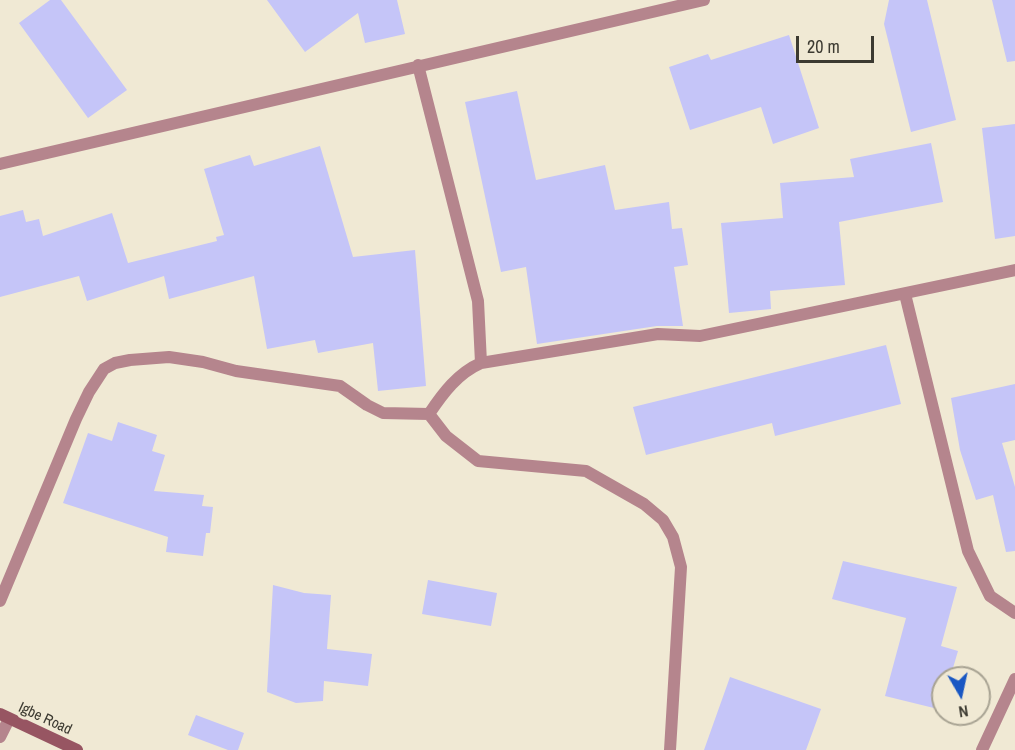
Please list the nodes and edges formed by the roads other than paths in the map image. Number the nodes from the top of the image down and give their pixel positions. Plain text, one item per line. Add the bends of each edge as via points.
1 (704, 0) edge
2 (418, 65) junction
3 (0, 164) edge
4 (1015, 270) edge
5 (905, 294) junction
6 (481, 363) junction
7 (429, 414) junction
8 (0, 601) edge
9 (1015, 613) edge
10 (1015, 679) edge
11 (5, 717) edge
12 (0, 737) edge
13 (77, 750) edge
14 (670, 750) edge
15 (982, 750) edge

1 - 2 street
2 - 3 street
2 - 6 street via 478,301
4 - 5 street
5 - 6 street via 700,336 658,334
5 - 9 street via 968,551 990,596
6 - 7 street via 457,379
7 - 8 street via 383,413 340,386 236,371 203,362 169,357 115,363 104,369 85,401
7 - 14 street via 446,436 478,461 586,471 644,504 663,520 673,537 681,567
10 - 15 street
11 - 12 street
11 - 13 street, Igbe Road

